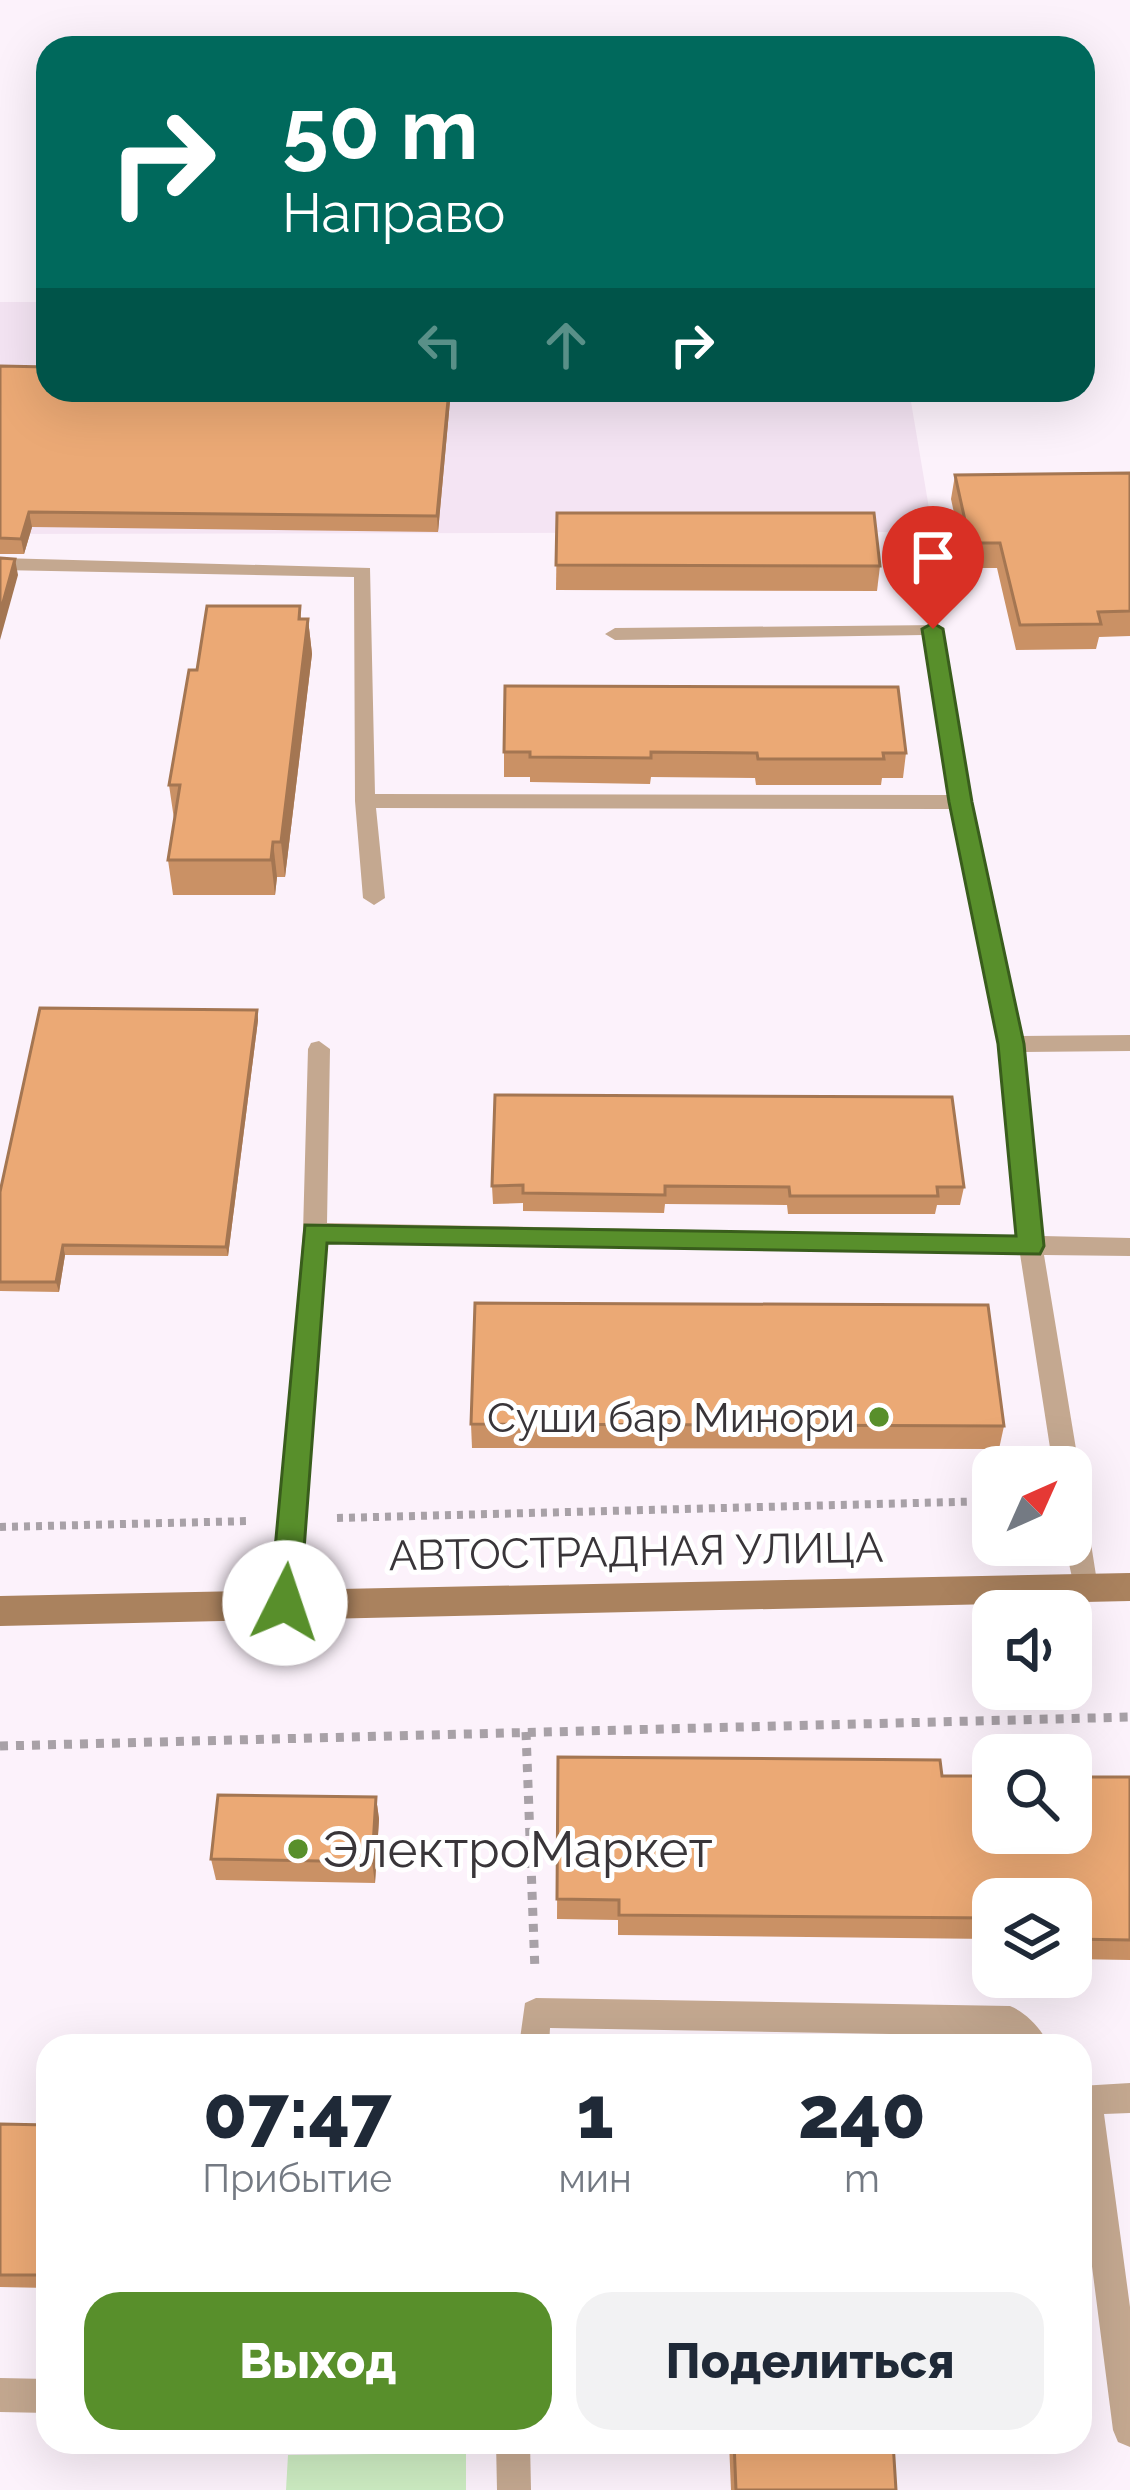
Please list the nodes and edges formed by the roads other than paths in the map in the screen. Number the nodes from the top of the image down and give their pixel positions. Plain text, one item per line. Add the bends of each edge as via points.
1 (0, 564) edge
2 (615, 634) dead end
3 (365, 801) junction
4 (960, 802) junction
5 (374, 898) dead end
6 (1130, 1043) edge
7 (1011, 1044) junction
8 (319, 1049) dead end
9 (315, 1232) junction
10 (1031, 1246) junction
11 (1130, 1246) edge
12 (1063, 1446) edge
13 (1082, 1566) edge
14 (1130, 1587) edge
15 (1085, 1588) junction
16 (285, 1603) junction
17 (0, 1611) edge
18 (535, 2034) edge
19 (1022, 2034) edge
20 (1092, 2096) edge
21 (1130, 2098) edge
22 (1092, 2160) edge
23 (0, 2395) edge
24 (36, 2396) edge
25 (1130, 2430) edge
26 (513, 2454) edge
27 (514, 2490) edge

1 - 3 lane via 363,572
2 - 4 lane via 933,629
3 - 4 lane
3 - 5 lane
4 - 7 lane
6 - 7 lane
7 - 10 lane
8 - 9 lane
9 - 10 lane
9 - 16 lane
10 - 11 lane
10 - 12 lane
13 - 15 lane
14 - 15 main road, АВТОСТРАДНАЯ УЛИЦА
15 - 16 main road, АВТОСТРАДНАЯ УЛИЦА
16 - 17 main road, АВТОСТРАДНАЯ УЛИЦА
18 - 19 lane via 536,2013 1010,2021
20 - 21 lane
22 - 25 lane
23 - 24 lane
26 - 27 lane

